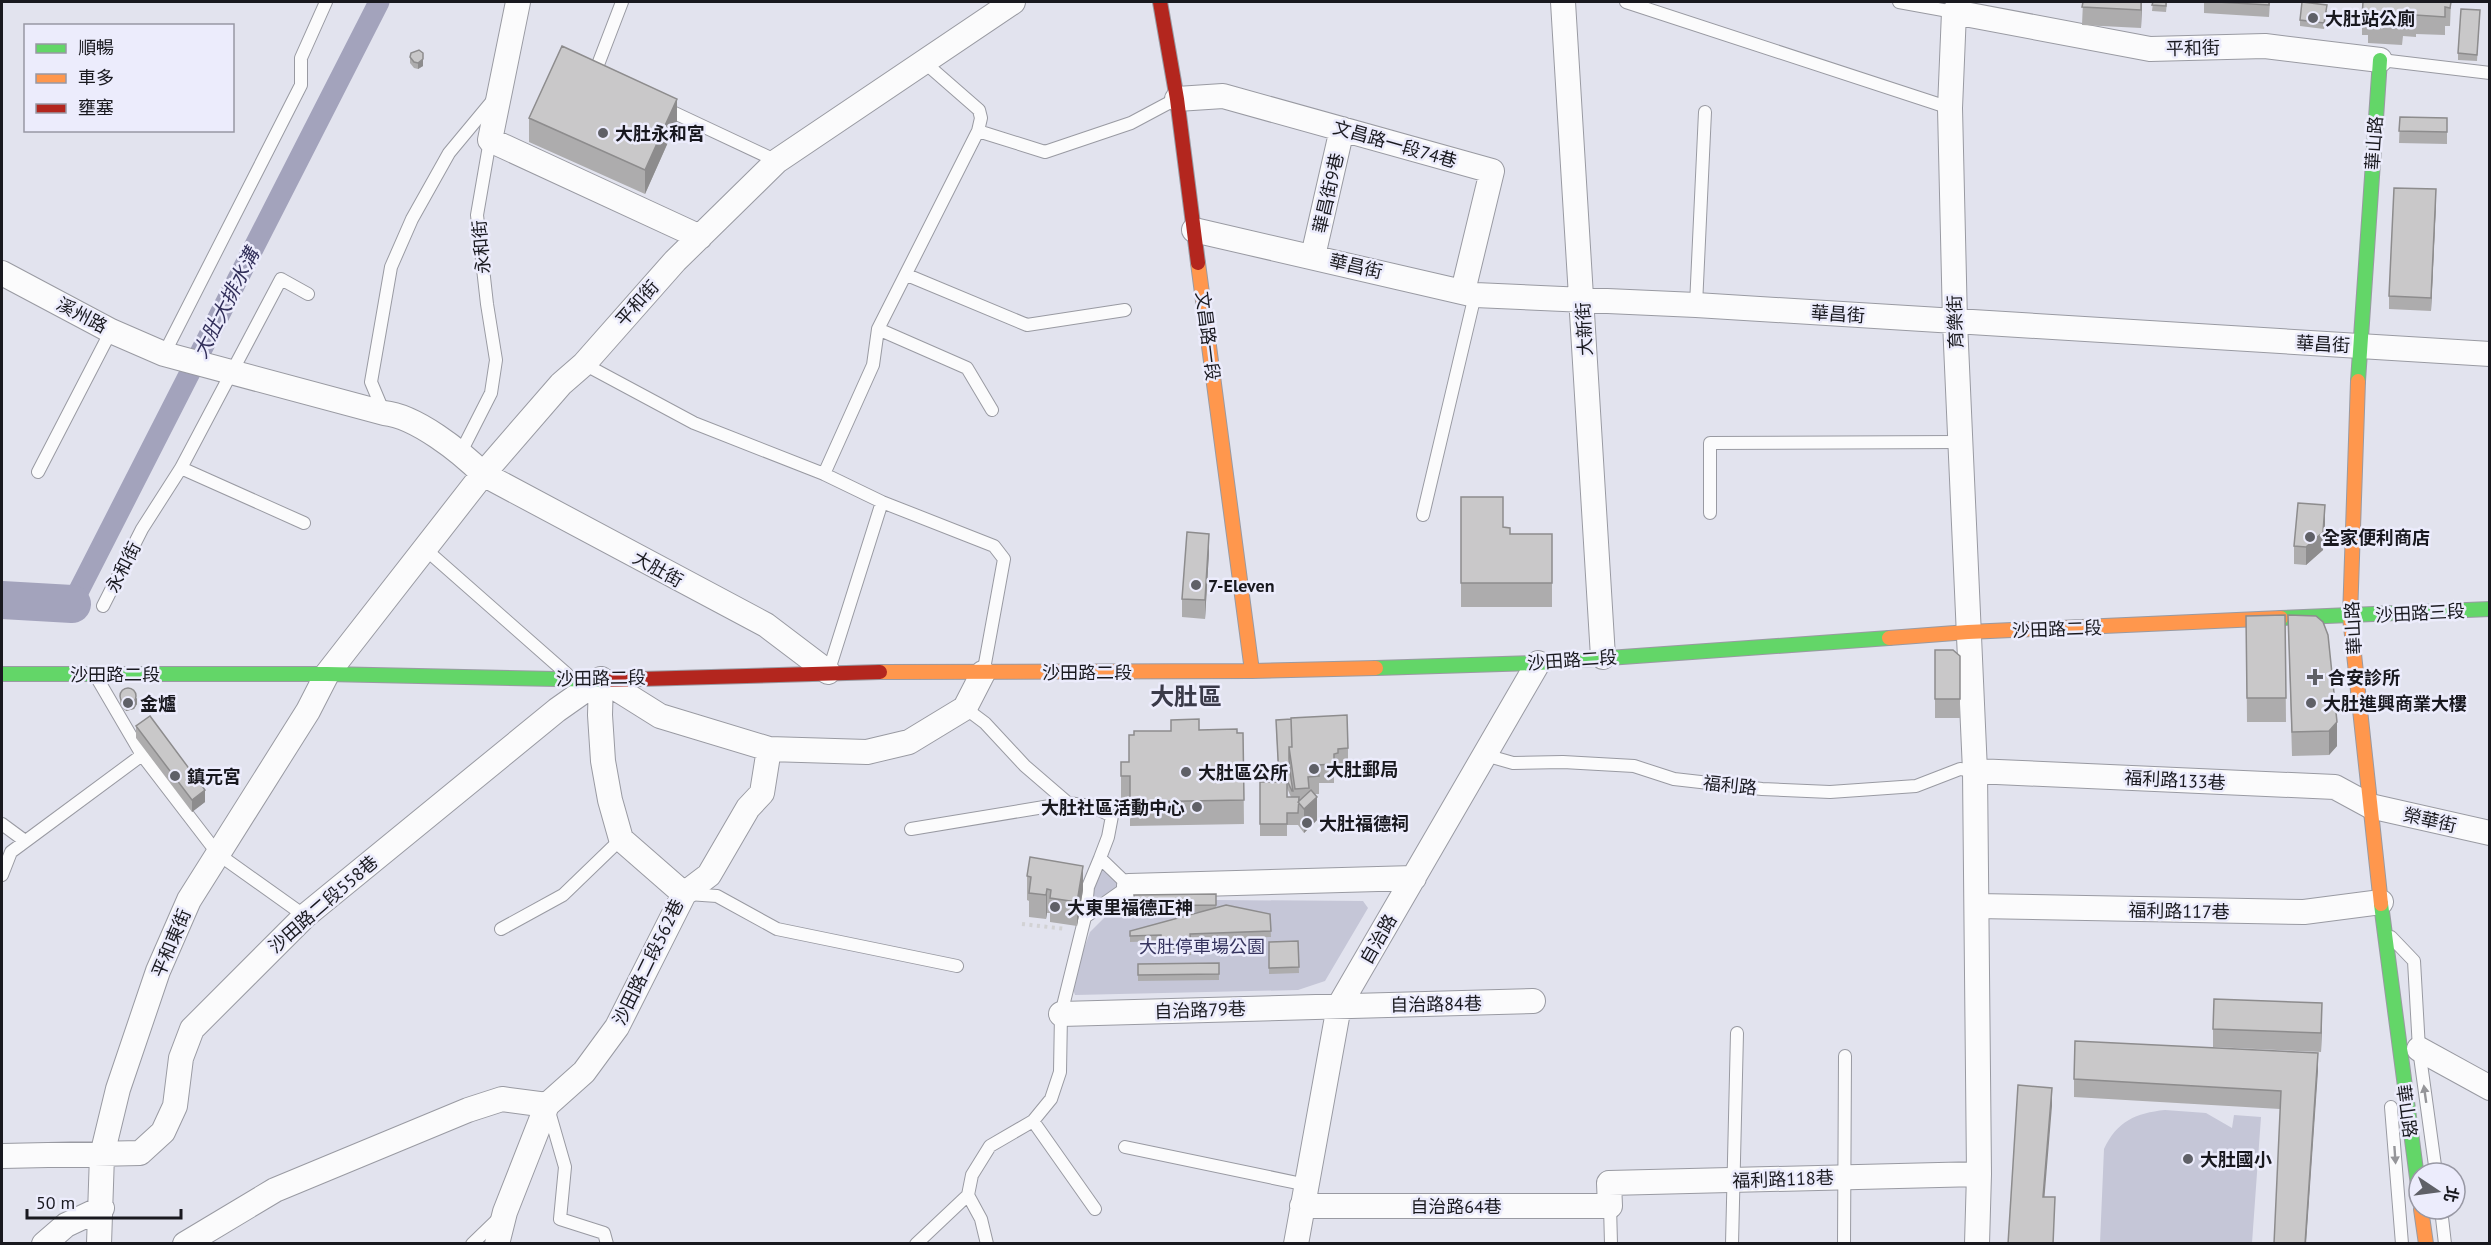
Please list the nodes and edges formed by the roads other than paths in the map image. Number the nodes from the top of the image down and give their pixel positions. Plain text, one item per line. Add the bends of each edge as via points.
1 (326, 2) edge
2 (518, 2) edge
3 (621, 2) edge
4 (1013, 2) edge
5 (1160, 2) edge
6 (1563, 2) edge
7 (1626, 2) edge
8 (1899, 2) edge
9 (1954, 12) junction
10 (2380, 60) junction
11 (924, 62) junction
12 (2490, 73) edge
13 (605, 80) edge
14 (499, 92) junction
15 (1177, 99) junction
16 (648, 100) edge
17 (1950, 108) junction
18 (1705, 112) dead end
19 (1342, 129) junction
20 (978, 131) junction
21 (490, 140) junction
22 (777, 161) junction
23 (1194, 230) junction
24 (700, 237) junction
25 (1313, 256) junction
26 (2, 273) edge
27 (908, 275) junction
28 (1469, 293) junction
29 (308, 294) dead end
30 (1582, 299) junction
31 (1696, 305) junction
32 (1125, 310) dead end
33 (1955, 322) junction
34 (878, 329) junction
35 (111, 331) junction
36 (2358, 346) junction
37 (164, 354) junction
38 (2490, 354) edge
39 (584, 364) junction
40 (231, 372) junction
41 (992, 410) dead end
42 (384, 413) junction
43 (1959, 442) junction
44 (462, 452) junction
45 (181, 468) junction
46 (38, 472) dead end
47 (483, 474) junction
48 (824, 474) junction
49 (882, 502) junction
50 (1710, 513) dead end
51 (1423, 515) dead end
52 (304, 523) dead end
53 (424, 548) junction
54 (103, 606) dead end
55 (2490, 609) edge
56 (2350, 617) junction
57 (1968, 632) junction
58 (1603, 657) junction
59 (1538, 663) junction
60 (1252, 671) junction
61 (828, 672) junction
62 (983, 673) junction
63 (2, 674) edge
64 (95, 674) junction
65 (327, 675) junction
66 (602, 679) junction
67 (575, 681) junction
68 (965, 708) junction
69 (769, 749) junction
70 (142, 755) junction
71 (1485, 755) junction
72 (1975, 771) junction
73 (1068, 803) junction
74 (2370, 806) junction
75 (2, 824) edge
76 (911, 830) dead end
77 (2490, 833) edge
78 (621, 839) junction
79 (25, 841) junction
80 (218, 854) junction
81 (1100, 858) junction
82 (2, 875) edge
83 (1414, 878) junction
84 (1128, 886) junction
85 (684, 894) junction
86 (2381, 902) junction
87 (1977, 906) junction
88 (305, 916) junction
89 (1085, 917) junction
90 (501, 929) dead end
91 (2384, 929) junction
92 (957, 966) dead end
93 (1533, 1001) dead end
94 (1340, 1006) junction
95 (1061, 1014) junction
96 (1737, 1033) dead end
97 (2386, 1046) dead end
98 (2419, 1049) junction
99 (1845, 1056) dead end
100 (2490, 1088) edge
101 (2390, 1092) dead end
102 (547, 1105) junction
103 (1033, 1121) junction
104 (1125, 1148) dead end
105 (102, 1155) junction
106 (2, 1156) edge
107 (2415, 1161) edge
108 (2434, 1161) edge
109 (1979, 1174) junction
110 (1843, 1176) junction
111 (1732, 1181) junction
112 (968, 1195) junction
113 (1304, 1196) junction
114 (1610, 1206) junction
115 (102, 1208) junction
116 (1095, 1209) dead end
117 (505, 1212) junction
118 (2423, 1221) edge
119 (2404, 1235) edge
120 (44, 1244) edge
121 (99, 1244) edge
122 (185, 1244) edge
123 (472, 1244) edge
124 (497, 1244) edge
125 (607, 1244) edge
126 (916, 1244) edge
127 (987, 1244) edge
128 (1296, 1244) edge
129 (1611, 1244) edge
130 (1732, 1244) edge
131 (1844, 1244) edge
132 (1977, 1244) edge
133 (2426, 1244) edge

1 - 37 lane via 301,58 301,85
2 - 14 street, 永和街
3 - 13 lane via 594,75
4 - 11 street, 平和街
5 - 15 street, 文昌路一段
6 - 30 street, 大新街
7 - 17 lane
8 - 9 lane, 平和街
9 - 10 street, 平和街 via 2150,49 2265,46
9 - 17 street, 育樂街
10 - 12 lane, 平和街
10 - 36 street, 華山路
11 - 20 lane via 979,110
11 - 22 street, 平和街
14 - 21 street, 永和街
14 - 42 lane via 449,153 412,219 391,267 371,382
15 - 19 street, 文昌路一段74巷 via 1223,96
15 - 20 lane via 1131,123 1046,152
15 - 23 street, 文昌路一段
16 - 22 lane
17 - 33 street, 育樂街
18 - 31 lane
19 - 25 street, 華昌街9巷
19 - 28 street, 文昌路一段74巷 via 1492,171
20 - 27 lane
21 - 24 street
21 - 44 lane, 永和街 via 477,215 496,360 491,393
22 - 24 street, 平和街
23 - 25 street, 華昌街
23 - 60 street, 文昌路一段
24 - 39 street, 平和街
25 - 28 street, 華昌街
26 - 35 street, 溪州路
27 - 32 lane via 1027,325
27 - 34 lane
28 - 30 street, 華昌街
28 - 51 lane
29 - 40 lane, 永和街 via 280,279
30 - 31 street, 華昌街
30 - 58 street, 大新街
31 - 33 street, 華昌街
33 - 36 street, 華昌街
33 - 43 street, 育樂街
34 - 41 lane via 966,368
34 - 48 lane via 873,365
35 - 37 street, 溪州路
35 - 46 lane
36 - 38 street, 華昌街
36 - 56 street, 華山路
37 - 40 street
39 - 47 street, 平和街 via 561,384
39 - 48 lane via 694,423
40 - 42 street
40 - 45 lane, 永和街
42 - 44 street via 399,414
43 - 50 lane via 1710,443
43 - 57 street, 育樂街
44 - 47 street
45 - 52 lane
45 - 54 lane, 永和街 via 142,530
47 - 53 street, 平和街
47 - 61 street, 大肚街 via 766,626
48 - 49 lane
49 - 61 lane
49 - 62 lane via 994,546 1004,559
53 - 65 street, 平和街
53 - 67 lane
55 - 56 street, 沙田路三段
56 - 57 street, 沙田路二段
56 - 74 street, 華山路
57 - 58 street, 沙田路二段
57 - 72 street
58 - 59 street, 沙田路二段
59 - 60 street, 沙田路二段
59 - 71 street, 自治路
60 - 62 street, 沙田路二段
61 - 62 street, 沙田路二段
61 - 66 street, 沙田路二段
62 - 68 street
63 - 64 street, 沙田路二段
64 - 65 street, 沙田路二段
64 - 70 lane
65 - 67 street, 沙田路二段
65 - 80 street, 平和東街
66 - 67 street, 沙田路二段
66 - 69 street via 660,717
66 - 78 street via 603,761
66 - 88 street, 沙田路二段558巷 via 557,710
68 - 69 street via 909,742 867,752
68 - 73 lane
69 - 85 street via 762,793 748,808 709,875
70 - 79 lane
70 - 80 lane
71 - 72 lane, 福利路 via 1513,763 1634,766 1674,779 1830,792 1916,786 1960,769
71 - 83 street, 自治路
72 - 74 street, 福利路133巷 via 2335,787
72 - 87 street
73 - 76 lane
73 - 81 lane via 1091,806 1112,816
74 - 77 street, 榮華街
74 - 86 street, 華山路
75 - 79 lane
78 - 85 street, 沙田路二段562巷
78 - 90 lane via 563,895
79 - 82 lane via 11,852
80 - 88 lane
80 - 105 street, 平和東街 via 189,900 158,971 118,1089
81 - 84 lane
81 - 89 lane via 1088,887
83 - 84 street
83 - 94 street, 自治路
84 - 89 lane
85 - 92 lane via 717,896 777,929
85 - 102 street, 沙田路二段562巷 via 617,1027 584,1072
86 - 87 street, 福利路117巷 via 2304,912
86 - 91 street, 華山路
87 - 109 street
88 - 105 street, 沙田路二段558巷 via 192,1029 181,1058 175,1106 162,1132 140,1153
89 - 95 lane
91 - 97 lane via 2380,965
91 - 98 lane via 2414,960
91 - 107 street, 華山路
93 - 94 street, 自治路84巷
94 - 95 street, 自治路79巷
94 - 113 street, 自治路
95 - 103 lane via 1060,1072 1051,1099
96 - 111 lane
98 - 100 street
108 -> 98 lane
99 - 110 lane
101 -> 119 lane
102 - 117 street
102 - 122 street via 502,1099 468,1110 275,1190
102 - 125 lane via 565,1167 560,1219 604,1233
103 - 112 lane via 990,1146 972,1175
103 - 116 lane
104 - 113 lane
105 - 106 street, 沙田路二段558巷
105 - 115 street, 平和東街
109 - 110 street, 福利路118巷
109 - 132 street
110 - 111 street, 福利路118巷
110 - 131 lane
111 - 114 street, 福利路118巷 via 1610,1183
111 - 130 lane
112 - 126 lane
112 - 127 lane via 981,1219
113 - 114 street, 自治路64巷
113 - 128 street, 自治路
114 - 129 lane
115 - 120 street via 66,1225
115 - 121 street, 平和東街
117 - 123 lane
117 - 124 street
118 - 133 street

